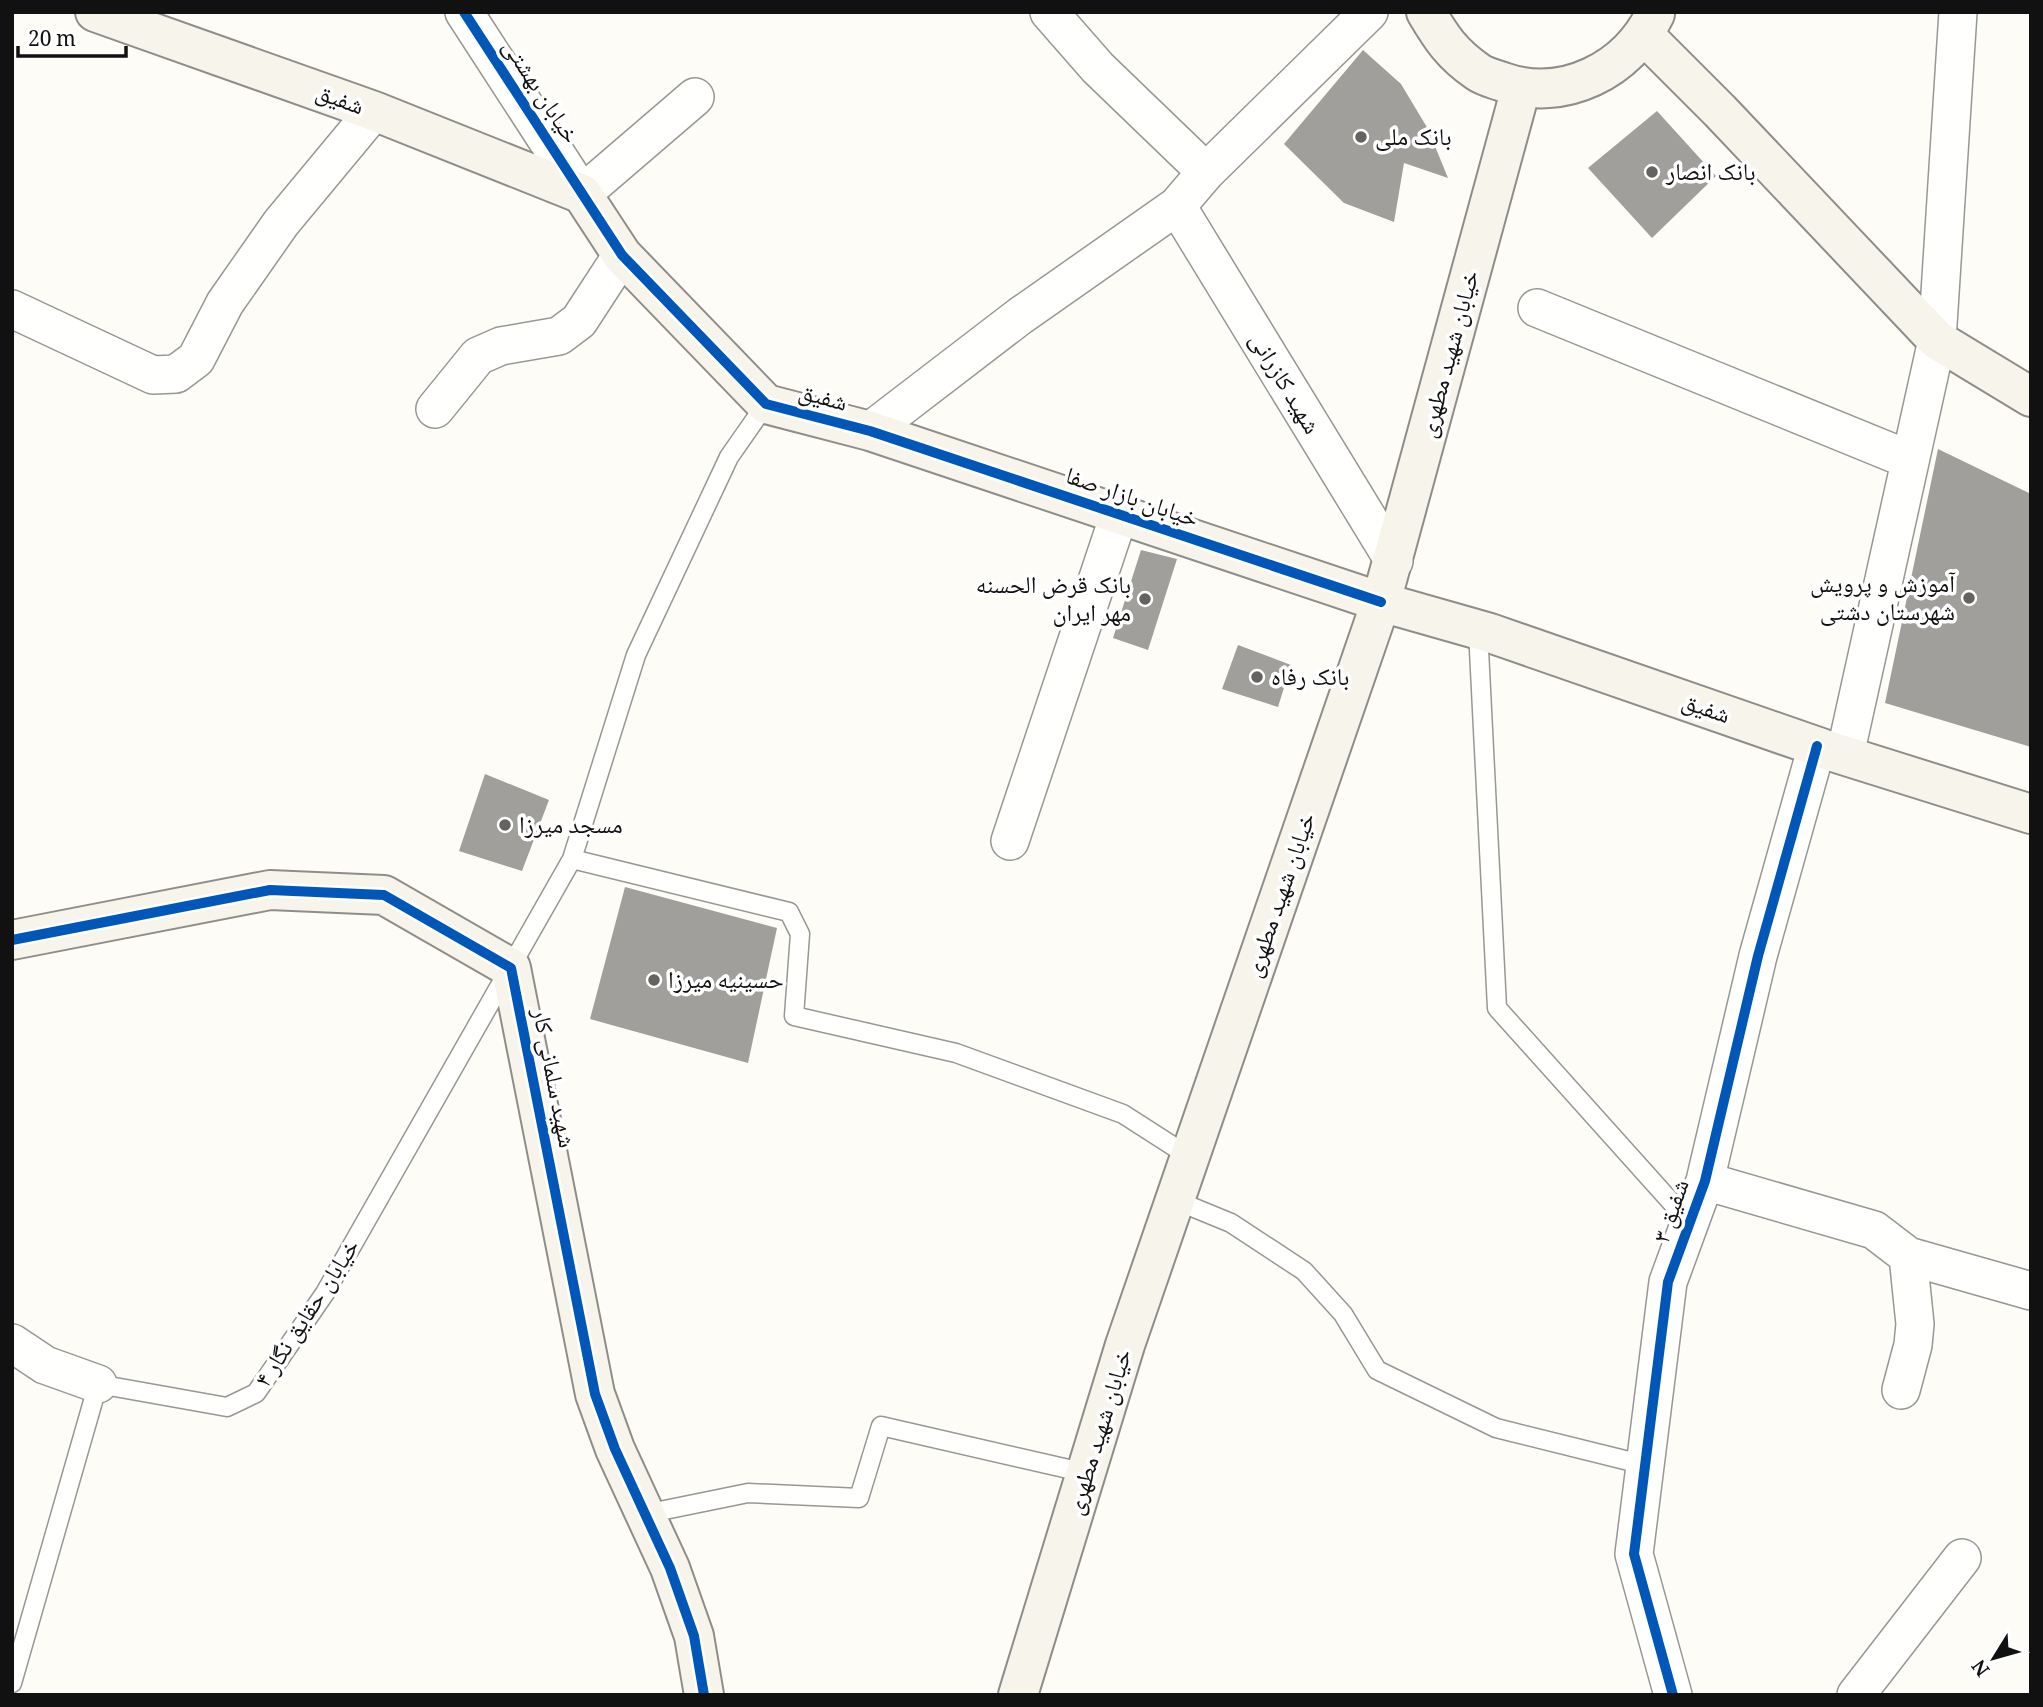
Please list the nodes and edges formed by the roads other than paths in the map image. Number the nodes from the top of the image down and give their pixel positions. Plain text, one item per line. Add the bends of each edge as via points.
1 (94, 12) edge
2 (464, 12) edge
3 (1049, 12) edge
4 (1369, 12) edge
5 (1426, 12) edge
6 (1958, 12) edge
7 (1650, 24) edge
8 (1521, 88) junction
9 (695, 97) dead end
10 (374, 111) junction
11 (1206, 172) junction
12 (582, 194) junction
13 (1177, 206) junction
14 (622, 255) junction
15 (1537, 308) dead end
16 (12, 309) edge
17 (1937, 340) junction
18 (2031, 397) edge
19 (766, 404) junction
20 (435, 409) dead end
21 (870, 431) junction
22 (1910, 460) junction
23 (1119, 515) junction
24 (1394, 561) junction
25 (1381, 603) junction
26 (1478, 629) junction
27 (1831, 751) junction
28 (2031, 814) edge
29 (1010, 841) dead end
30 (572, 859) junction
31 (12, 940) edge
32 (512, 968) junction
33 (1190, 1157) junction
34 (1705, 1181) junction
35 (1175, 1200) junction
36 (1690, 1223) junction
37 (1908, 1256) junction
38 (2031, 1292) edge
39 (12, 1343) edge
40 (98, 1384) junction
41 (1901, 1390) dead end
42 (1645, 1465) junction
43 (1086, 1473) junction
44 (645, 1514) junction
45 (1962, 1558) dead end
46 (12, 1683) edge
47 (704, 1695) edge
48 (1018, 1695) edge
49 (1673, 1695) edge
50 (1856, 1695) edge

1 - 10 main road, شفیق
2 - 12 street, خیابان بهشتی
3 - 11 street via 1098,68
4 - 11 street
5 - 8 main road via 1448,47 1481,74
6 - 17 street, شفیق ۳
7 - 8 main road via 1603,73 1563,88
7 - 17 main road via 1720,111
8 - 24 main road, خیابان شهید مطهری
9 - 12 street
10 - 12 main road, شفیق
10 - 16 street via 281,223 225,303 196,359 176,374 153,375
11 - 13 street
12 - 14 main road
13 - 21 street via 1020,316
13 - 24 street, شهید کازرانی
14 - 19 main road
14 - 20 street via 579,321 559,336 501,346 478,356
15 - 22 street
17 - 18 main road
17 - 22 street, شفیق ۳
19 - 21 main road, شفیق
19 - 30 lane, خیابان حقایق نگار ۴ via 729,457 636,655
21 - 23 main road, خیابان بازار صفا
22 - 27 street, شفیق ۳
23 - 25 main road, خیابان بازار صفا
23 - 29 street
24 - 25 main road, خیابان شهید مطهری
25 - 26 main road, شفیق
25 - 33 main road, خیابان شهید مطهری
26 - 27 main road, شفیق
26 - 36 lane via 1497,1008
27 - 28 main road, شفیق
27 - 34 street, شفیق ۳ via 1758,956
30 - 32 lane, خیابان حقایق نگار ۴
30 - 33 lane via 789,912 800,934 794,1016 968,1058 1123,1114
31 - 32 main road via 270,890 384,895
32 - 40 lane, خیابان حقایق نگار ۴ via 325,1293 256,1393 227,1408
32 - 44 main road, شهید سلمانی کار via 595,1394
33 - 35 main road, خیابان شهید مطهری
34 - 36 street, شفیق ۳
34 - 37 street via 1874,1230
35 - 42 lane via 1231,1223 1304,1271 1343,1314 1377,1370 1496,1428
35 - 43 main road, خیابان شهید مطهری
36 - 42 street, شفیق ۳ via 1668,1282
37 - 38 street
37 - 41 street via 1915,1324
39 - 40 street via 45,1366
40 - 46 lane
42 - 49 street, شفیق ۳ via 1634,1554
43 - 44 lane via 881,1426 859,1498 748,1493
43 - 48 main road, خیابان شهید مطهری
44 - 47 main road, شهید سلمانی کار via 694,1636
45 - 50 street

